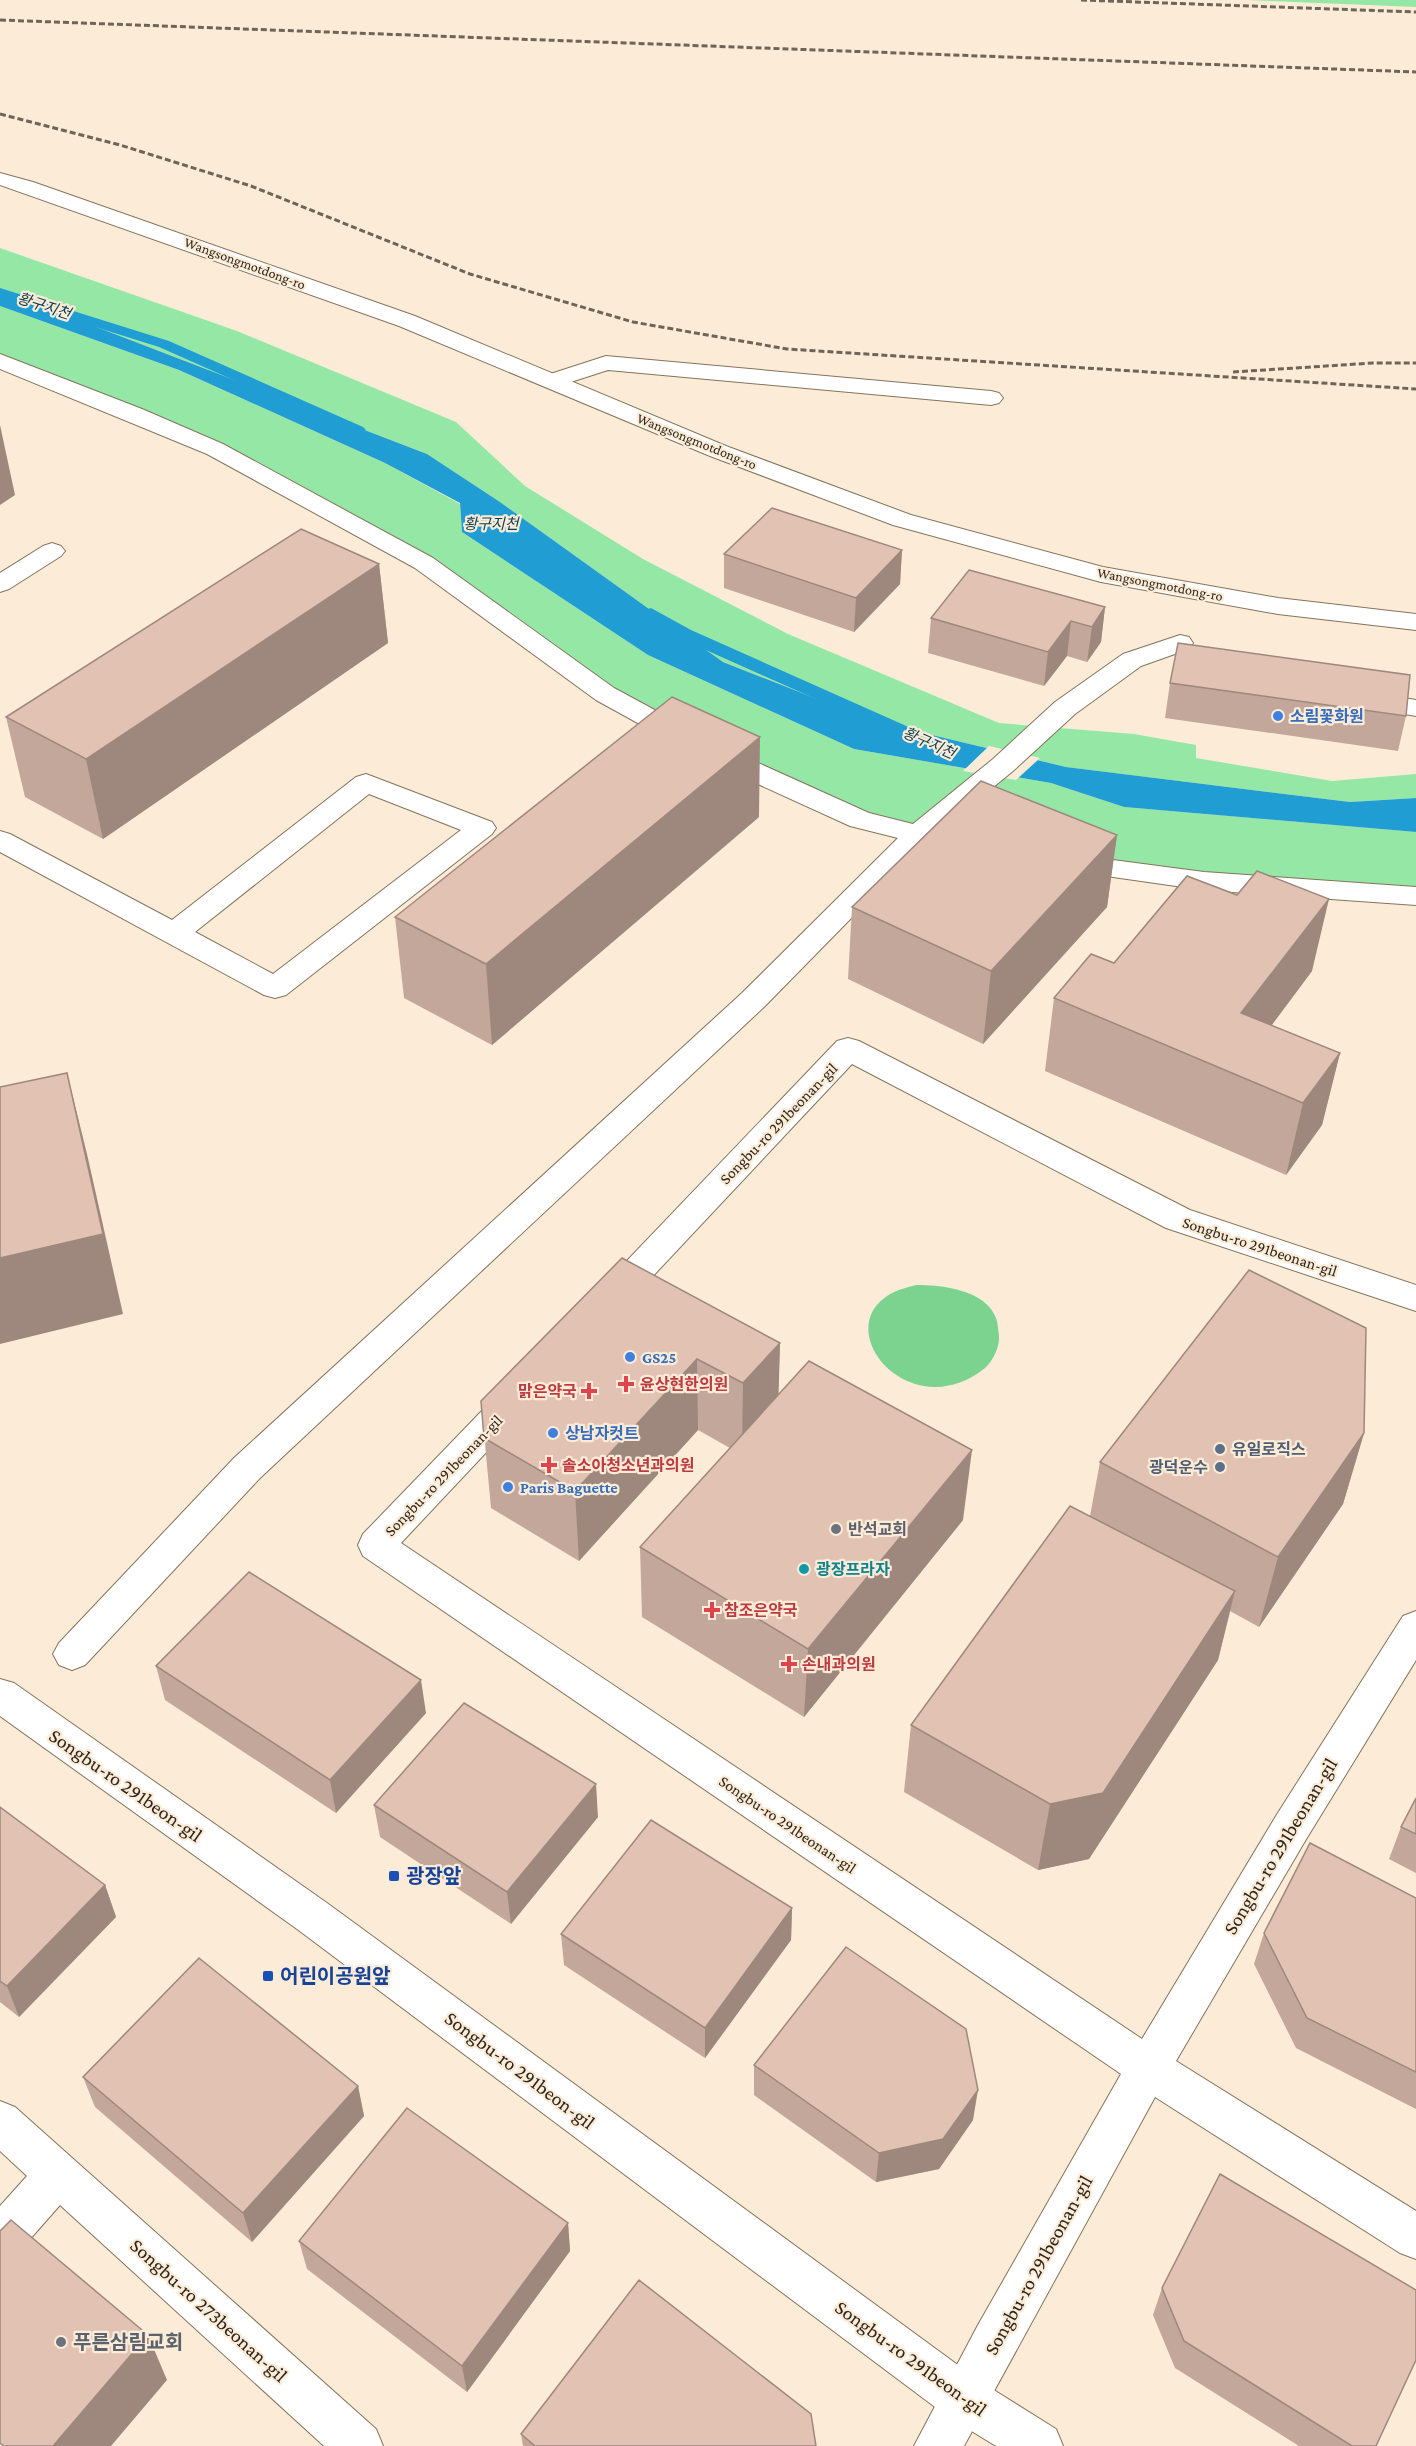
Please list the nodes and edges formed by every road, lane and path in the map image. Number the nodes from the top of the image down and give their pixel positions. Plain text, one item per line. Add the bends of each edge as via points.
1 (0, 179) edge
2 (0, 361) edge
3 (552, 381) junction
4 (991, 398) dead end
5 (52, 551) dead end
6 (0, 584) edge
7 (1416, 622) edge
8 (1180, 643) edge
9 (1354, 684) edge
10 (1416, 708) edge
11 (925, 829) junction
12 (0, 840) edge
13 (1000, 852) edge
14 (1046, 861) edge
15 (1416, 896) edge
16 (173, 934) junction
17 (1416, 1298) edge
18 (588, 1323) edge
19 (539, 1374) edge
20 (1416, 1627) edge
21 (72, 1654) dead end
22 (0, 1695) edge
23 (1148, 2068) junction
24 (0, 2122) edge
25 (58, 2174) junction
26 (1416, 2237) edge
27 (0, 2239) edge
28 (964, 2399) junction
29 (359, 2446) edge
30 (939, 2446) edge
31 (1039, 2446) edge

1 - 3 street, Wangsongmotdong-ro via 407,321
2 - 11 street via 215,449 424,563 615,700 715,754 860,820
3 - 4 street via 606,363
3 - 7 street, Wangsongmotdong-ro via 718,451 902,520 1101,574 1278,606
5 - 6 street
8 - 11 street via 1132,660 1065,708
9 - 10 street via 1352,697
11 - 13 street
11 - 21 street via 753,1000 247,1468
12 - 16 street
14 - 15 street via 1204,881
16 - 16 street via 275,988 482,828 366,783
17 - 18 street, Songbu-ro 291beonan-gil via 1178,1219 848,1049
19 - 23 street, Songbu-ro 291beonan-gil via 376,1545
20 - 23 street, Songbu-ro 291beonan-gil via 1323,1773
22 - 28 street, Songbu-ro 291beon-gil via 312,1916
23 - 26 street, Songbu-ro 291beonan-gil
23 - 28 street, Songbu-ro 291beonan-gil
24 - 25 street, Songbu-ro 273beonan-gil
25 - 27 street
25 - 29 street, Songbu-ro 273beonan-gil
28 - 30 street
28 - 31 street, Songbu-ro 291beon-gil

